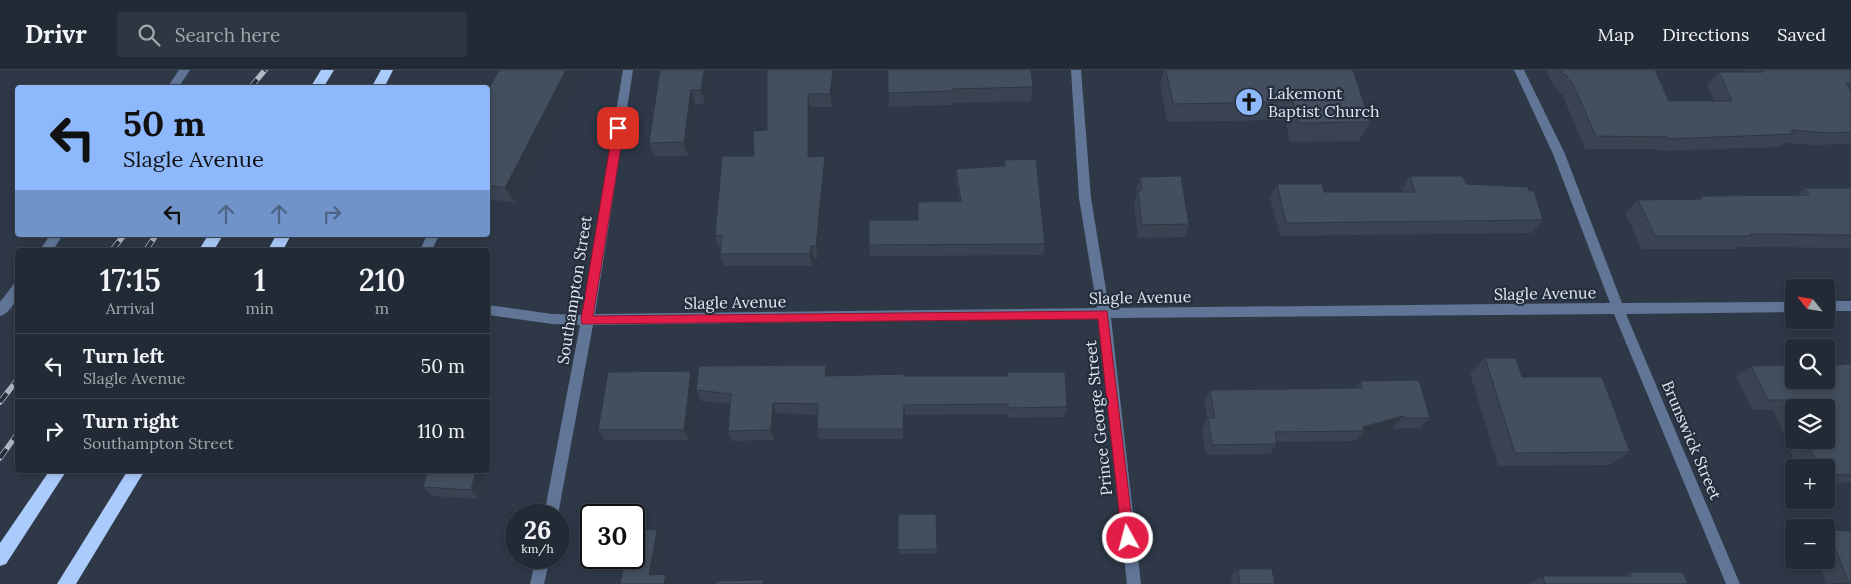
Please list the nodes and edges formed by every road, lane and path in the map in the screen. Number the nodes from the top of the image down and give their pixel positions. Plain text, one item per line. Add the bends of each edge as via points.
1 (185, 70) edge
2 (328, 70) edge
3 (388, 70) edge
4 (628, 70) edge
5 (1076, 70) edge
6 (1519, 70) edge
7 (174, 85) edge
8 (318, 85) edge
9 (378, 85) edge
10 (56, 237) edge
11 (215, 237) edge
12 (283, 237) edge
13 (47, 248) edge
14 (207, 248) edge
15 (276, 248) edge
16 (15, 292) edge
17 (1835, 306) edge
18 (1851, 306) edge
19 (1785, 307) edge
20 (1618, 309) junction
21 (490, 310) edge
22 (0, 311) edge
23 (1104, 314) junction
24 (586, 320) junction
25 (57, 473) edge
26 (135, 473) edge
27 (553, 504) edge
28 (0, 558) edge
29 (540, 569) edge
30 (66, 584) edge
31 (538, 584) edge
32 (1134, 584) edge
33 (1733, 584) edge

1 - 7 street
2 - 8 highway
3 - 9 highway
4 - 24 street, Southampton Street
5 - 23 street, Prince George Street via 1085,198
6 - 20 street, Brunswick Street via 1558,154
10 - 13 street
11 - 14 highway
12 - 15 highway
16 - 22 street
17 - 18 street
19 - 20 street, Slagle Avenue
20 - 23 street, Slagle Avenue
20 - 33 street, Brunswick Street
21 - 24 street, Slagle Avenue
23 - 24 street, Slagle Avenue
23 - 32 street, Prince George Street
24 - 27 street, Southampton Street
25 - 28 highway
26 - 30 highway
29 - 31 street

